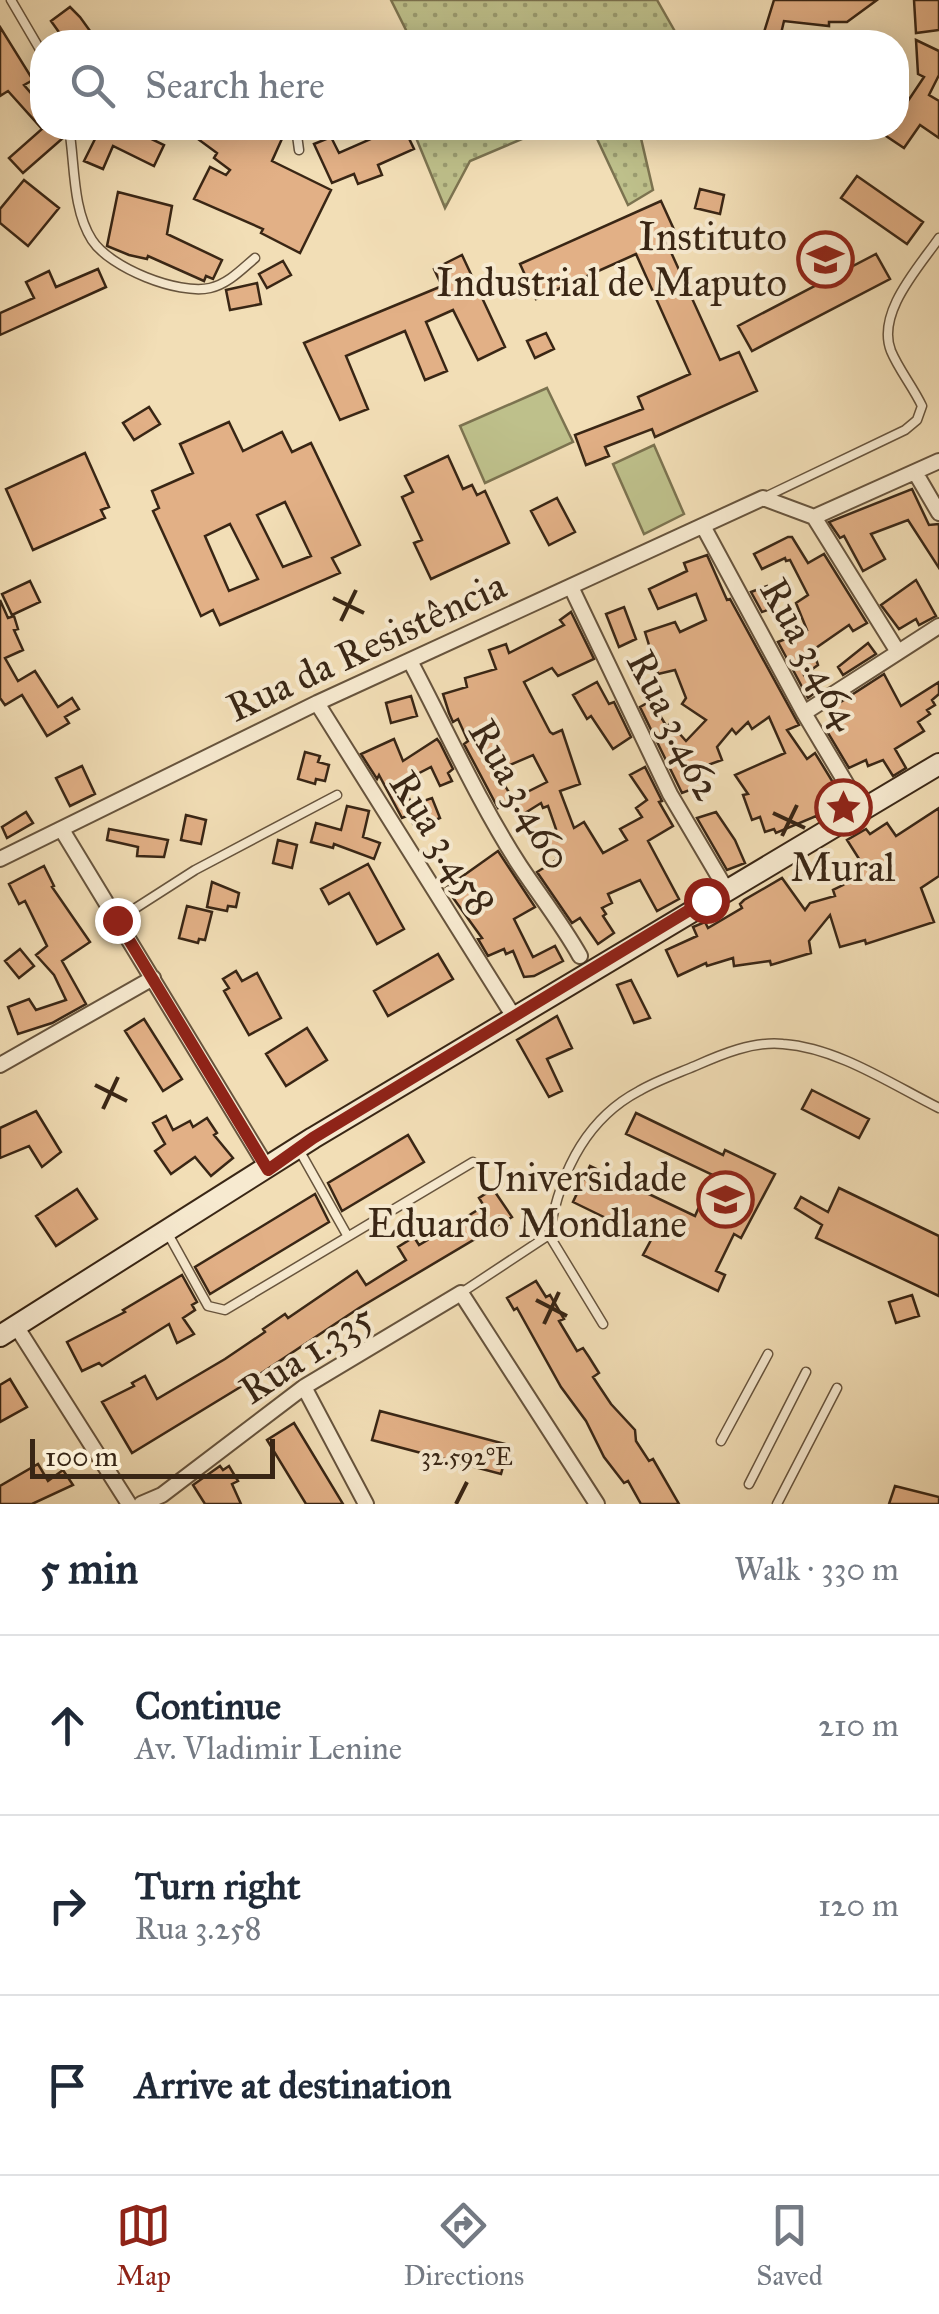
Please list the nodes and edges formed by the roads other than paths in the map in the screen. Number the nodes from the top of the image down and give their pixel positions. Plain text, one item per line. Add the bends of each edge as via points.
1 (11, 0) edge
2 (30, 32) edge
3 (70, 140) edge
4 (298, 140) edge
5 (299, 150) dead end
6 (939, 238) edge
7 (254, 258) dead end
8 (939, 461) edge
9 (915, 472) junction
10 (763, 498) junction
11 (939, 513) edge
12 (814, 517) junction
13 (703, 526) junction
14 (571, 587) junction
15 (939, 626) edge
16 (898, 652) junction
17 (410, 661) junction
18 (318, 703) junction
19 (804, 713) junction
20 (939, 764) edge
21 (336, 794) dead end
22 (862, 810) junction
23 (62, 830) junction
24 (0, 860) edge
25 (726, 889) junction
26 (117, 920) junction
27 (580, 956) dead end
28 (153, 978) junction
29 (514, 1017) junction
30 (0, 1065) edge
31 (939, 1108) edge
32 (298, 1148) junction
33 (473, 1162) dead end
34 (268, 1170) junction
35 (167, 1232) junction
36 (348, 1235) junction
37 (549, 1235) junction
38 (461, 1293) junction
39 (603, 1324) dead end
40 (8, 1331) edge
41 (768, 1354) dead end
42 (806, 1372) dead end
43 (304, 1388) junction
44 (837, 1388) dead end
45 (721, 1441) dead end
46 (748, 1484) dead end
47 (164, 1500) edge
48 (129, 1504) edge
49 (141, 1504) edge
50 (366, 1504) edge
51 (598, 1504) edge
52 (777, 1504) edge

1 - 2 lane
3 - 7 lane via 78,202 92,240 113,262 176,286 209,288
4 - 5 lane
6 - 10 lane via 905,288 888,331 890,348 922,406 917,420
8 - 9 street
9 - 11 street
9 - 12 street
10 - 12 street
10 - 13 street, Rua da Resistência
12 - 16 street
13 - 14 street, Rua da Resistência
13 - 19 street, Rua 3.464
14 - 17 street, Rua da Resistência
14 - 25 street, Rua 3.462 via 670,794
15 - 16 street
16 - 19 street
17 - 18 street, Rua da Resistência
17 - 27 street, Rua 3.460 via 486,808
18 - 23 street, Rua da Resistência
18 - 29 street, Rua 3.458
19 - 22 street, Rua 3.464
20 - 22 main road
21 - 26 lane
22 - 25 main road
23 - 24 street, Rua da Resistência
23 - 26 street
25 - 29 main road
26 - 28 street
28 - 30 street
28 - 34 street
29 - 32 main road
31 - 37 lane via 831,1055 754,1045 636,1092 596,1123 572,1159
32 - 34 main road
32 - 36 lane
33 - 36 lane
34 - 35 main road
35 - 36 lane via 214,1310 245,1299
35 - 40 main road
37 - 38 lane
37 - 39 lane
38 - 43 street, Rua 1.335
38 - 51 street
40 - 48 street
41 - 45 lane
42 - 46 lane
43 - 47 street, Rua 1.335
43 - 50 street
44 - 52 lane
47 - 49 street, Rua 1.335

